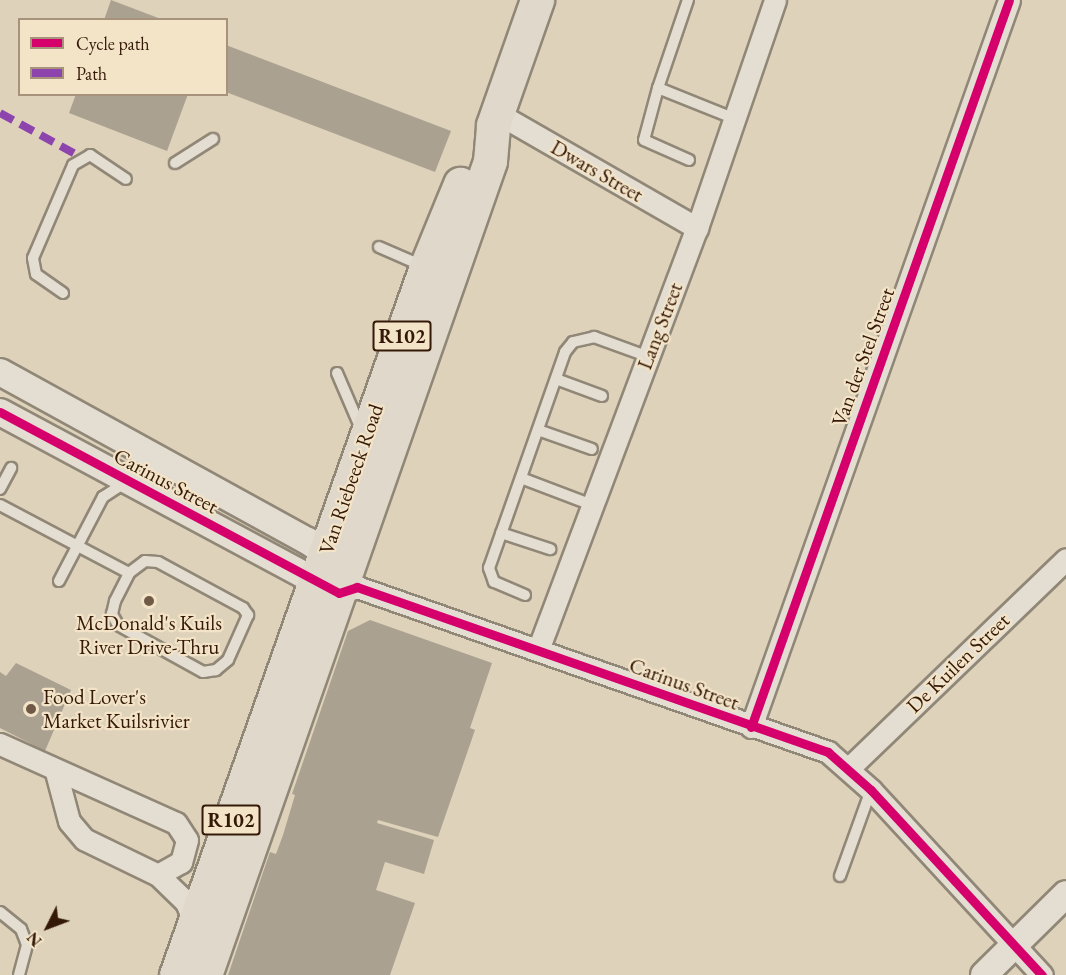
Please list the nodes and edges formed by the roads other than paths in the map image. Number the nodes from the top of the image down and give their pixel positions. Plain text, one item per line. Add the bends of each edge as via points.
1 (688, 0) edge
2 (775, 0) edge
3 (1009, 0) edge
4 (530, 2) edge
5 (658, 87) junction
6 (735, 118) junction
7 (495, 119) junction
8 (213, 139) dead end
9 (689, 160) dead end
10 (176, 163) dead end
11 (126, 179) dead end
12 (697, 228) junction
13 (379, 247) dead end
14 (438, 270) junction
15 (63, 293) dead end
16 (649, 357) junction
17 (0, 372) edge
18 (337, 373) dead end
19 (556, 379) junction
20 (602, 396) dead end
21 (0, 412) edge
22 (538, 430) junction
23 (365, 440) junction
24 (592, 449) dead end
25 (11, 468) dead end
26 (521, 478) junction
27 (128, 481) junction
28 (0, 489) edge
29 (0, 505) edge
30 (592, 505) junction
31 (501, 533) junction
32 (77, 546) junction
33 (550, 549) dead end
34 (1066, 559) edge
35 (129, 573) junction
36 (337, 577) junction
37 (59, 581) dead end
38 (525, 595) dead end
39 (538, 650) junction
40 (751, 727) junction
41 (0, 744) edge
42 (849, 768) junction
43 (56, 772) junction
44 (871, 790) junction
45 (158, 875) junction
46 (840, 876) dead end
47 (1066, 894) edge
48 (0, 912) edge
49 (195, 924) junction
50 (1015, 945) junction
51 (19, 975) edge
52 (176, 975) edge
53 (205, 975) edge
54 (984, 975) edge
55 (1042, 975) edge

1 - 5 lane
2 - 6 street, Lang Street
3 - 40 street, Van der Stel Street
4 - 7 main road, Van Riebeeck Road / R102
5 - 6 lane
5 - 9 lane via 644,140
6 - 12 street, Lang Street
7 - 12 street, Dwars Street
7 - 14 main road, Van Riebeeck Road / R102 via 473,152
8 - 10 lane
11 - 15 lane via 90,155 73,165 33,258 36,274
12 - 16 street, Lang Street
13 - 14 lane
14 - 23 main road, Van Riebeeck Road / R102
14 - 36 main road, Van Riebeeck Road / R102
16 - 19 lane via 594,338 583,338 565,351
16 - 30 street, Lang Street
17 - 36 street, Carinus Street
18 - 23 lane
19 - 20 lane
19 - 22 lane
21 - 27 street, Carinus Street
22 - 24 lane
22 - 26 lane
23 - 36 main road, Van Riebeeck Road / R102
25 - 28 lane
26 - 30 lane
26 - 31 lane
27 - 32 lane via 103,497
27 - 36 street, Carinus Street
29 - 32 lane
30 - 39 street, Lang Street
31 - 33 lane
31 - 38 lane via 490,575 494,582
32 - 35 lane
32 - 37 lane
34 - 42 street, De Kuilen Street
35 - 35 lane via 145,561 158,562 243,608 248,615 246,626 228,660 216,670 203,672 118,625 112,614
36 - 39 street, Carinus Street
36 - 49 main road, Van Riebeeck Road / R102
36 - 53 main road, Van Riebeeck Road / R102
39 - 40 street, Carinus Street
40 - 42 street, Carinus Street via 828,752
41 - 43 street
42 - 44 street, Carinus Street
43 - 45 street via 74,831
43 - 45 street via 176,823 187,840 187,849 177,866
44 - 46 lane
44 - 50 street, Carinus Street
45 - 49 street via 181,896
47 - 50 street
48 - 51 lane via 21,929 27,945
49 - 52 main road, Van Riebeeck Road / R102
50 - 54 street
50 - 55 street, Carinus Street

